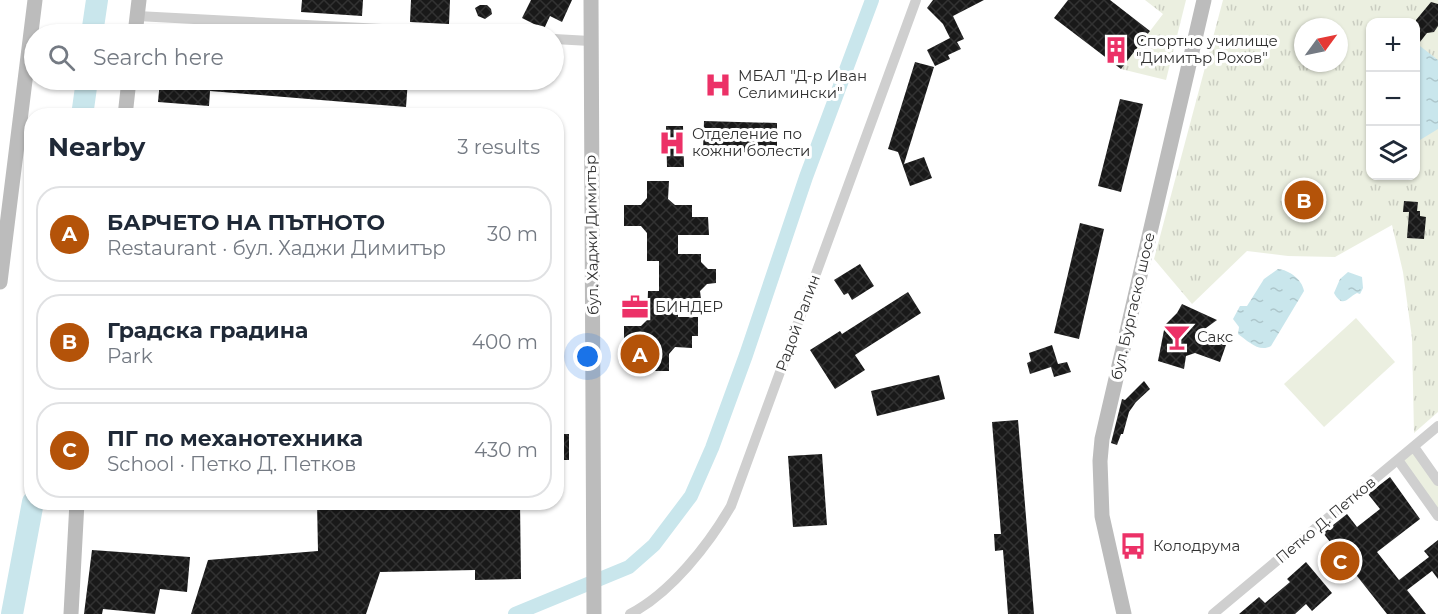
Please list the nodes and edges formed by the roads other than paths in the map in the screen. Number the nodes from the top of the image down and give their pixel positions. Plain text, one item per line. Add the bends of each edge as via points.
1 (34, 0) edge
2 (139, 0) edge
3 (591, 0) edge
4 (916, 0) edge
5 (1204, 0) edge
6 (137, 16) junction
7 (31, 24) edge
8 (136, 24) edge
9 (288, 24) edge
10 (564, 40) edge
11 (590, 41) junction
12 (24, 83) edge
13 (128, 90) edge
14 (126, 108) edge
15 (0, 282) edge
16 (1438, 426) edge
17 (1414, 447) junction
18 (1398, 460) junction
19 (1438, 481) edge
20 (77, 510) edge
21 (1438, 516) edge
22 (594, 609) edge
23 (71, 614) edge
24 (630, 614) edge
25 (1124, 614) edge
26 (1213, 614) edge

1 - 7 main road
2 - 6 main road
3 - 11 main road, бул. Хаджи Димитър
4 - 24 street, Радой Ралин via 732,506 686,569
5 - 25 main road, бул. Бургаско шосе via 1102,439 1102,516
6 - 8 main road
6 - 9 street
10 - 11 street
11 - 22 main road, бул. Хаджи Димитър
12 - 15 main road
13 - 14 main road
16 - 17 street, Петко Д. Петков
17 - 18 street, Петко Д. Петков
17 - 19 street
18 - 21 street
18 - 26 street, Петко Д. Петков
20 - 23 main road

